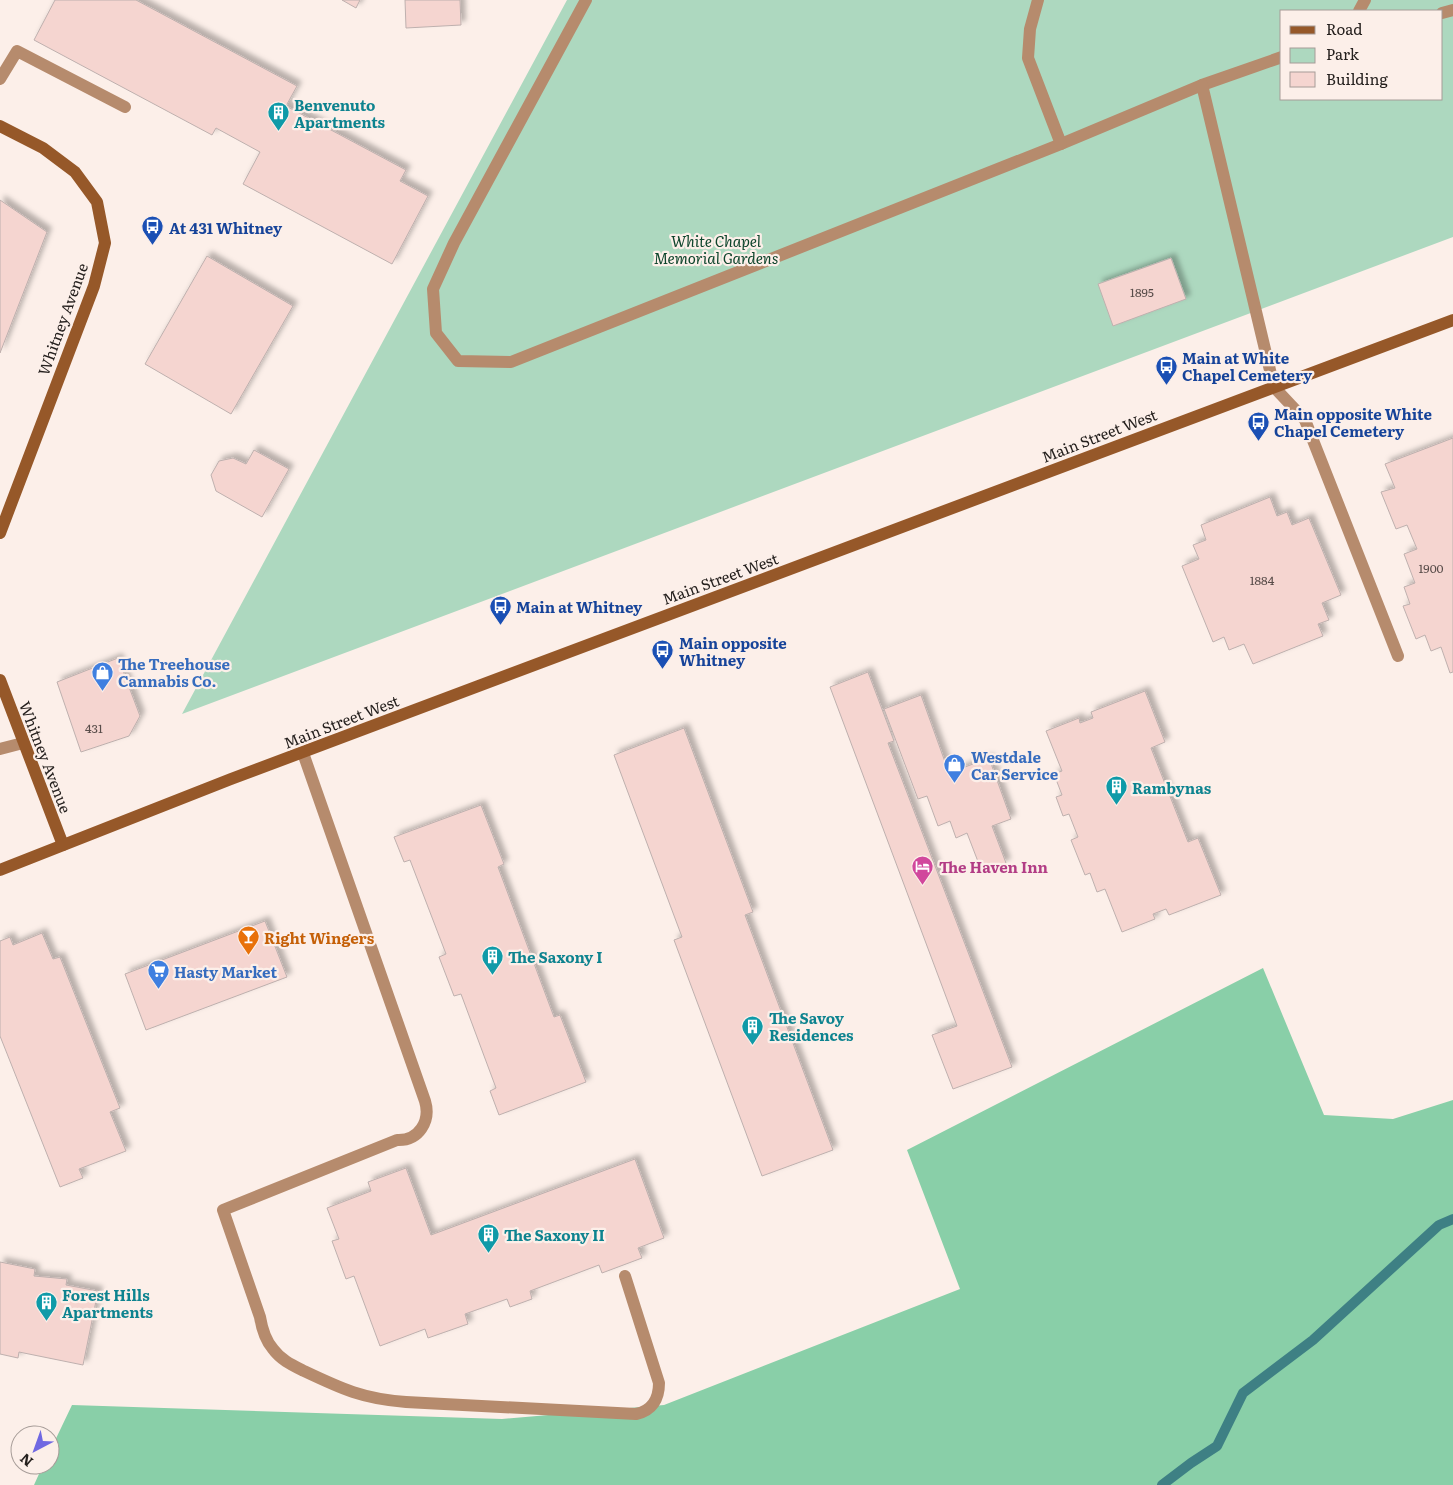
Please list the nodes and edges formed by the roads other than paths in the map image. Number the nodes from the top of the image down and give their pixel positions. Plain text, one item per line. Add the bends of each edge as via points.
1 (586, 0) edge
2 (1038, 0) edge
3 (1280, 58) edge
4 (0, 79) edge
5 (1202, 85) junction
6 (125, 107) dead end
7 (0, 126) edge
8 (1061, 144) junction
9 (1453, 320) edge
10 (1274, 387) junction
11 (0, 533) edge
12 (1398, 656) dead end
13 (0, 680) edge
14 (24, 743) junction
15 (0, 749) edge
16 (303, 753) junction
17 (63, 845) junction
18 (0, 870) edge
19 (625, 1276) dead end

1 - 8 lane via 454,243 433,289 436,333 458,361 511,362
2 - 8 lane via 1030,30 1028,58
3 - 5 lane
4 - 6 lane via 17,51
5 - 8 lane
5 - 10 lane
7 - 11 main road, Whitney Avenue via 43,148 75,172 97,202 105,242 94,286
9 - 10 main road, Main Street West
10 - 12 lane via 1308,426
10 - 16 main road, Main Street West
13 - 14 main road, Whitney Avenue
14 - 15 lane
14 - 17 main road, Whitney Avenue
16 - 17 main road, Main Street West
16 - 19 lane via 427,1114 423,1126 414,1136 223,1210 269,1344 290,1364 335,1386 370,1398 636,1414 654,1403 659,1383
17 - 18 main road, Main Street West

